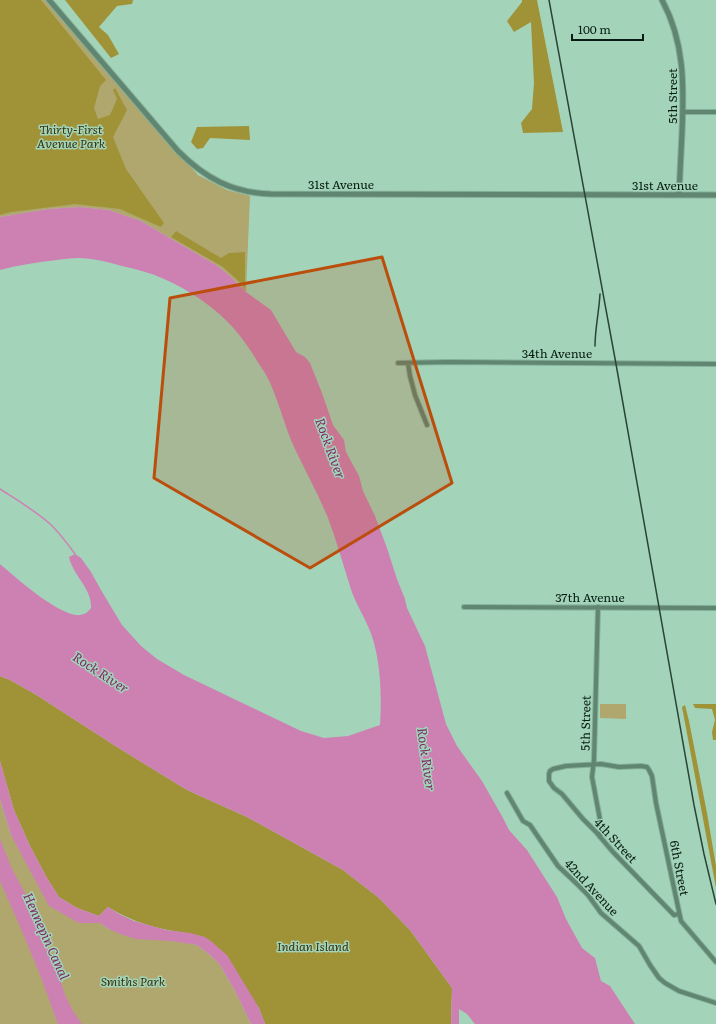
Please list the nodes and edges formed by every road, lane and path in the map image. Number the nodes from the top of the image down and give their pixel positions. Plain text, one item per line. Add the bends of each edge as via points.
1 (49, 0) edge
2 (662, 0) edge
3 (683, 112) junction
4 (716, 112) edge
5 (679, 194) junction
6 (716, 194) edge
7 (408, 362) junction
8 (398, 363) dead end
9 (716, 364) edge
10 (427, 425) dead end
11 (464, 607) dead end
12 (598, 607) junction
13 (716, 608) edge
14 (593, 765) junction
15 (507, 793) dead end
16 (600, 837) junction
17 (678, 914) junction
18 (716, 962) edge
19 (716, 1003) edge

1 - 5 street, 31st Avenue via 189,162 220,183 248,193
2 - 3 street, 5th Street via 673,24 681,55
3 - 4 street
3 - 5 street, 5th Street
5 - 6 street, 31st Avenue
7 - 8 street, 34th Avenue
7 - 9 street, 34th Avenue
7 - 10 street via 415,395
11 - 12 street, 37th Avenue
12 - 13 street, 37th Avenue
12 - 14 street, 5th Street
14 - 16 street, 5th Street via 592,777 601,825
14 - 16 street, 4th Street via 553,769 549,777 551,783
14 - 17 street, 6th Street via 641,766 647,767 651,772
15 - 19 street, 42nd Avenue via 523,821 530,825 558,866 588,895 601,913 640,946 660,978 679,991
16 - 17 street, 4th Street via 674,915
17 - 18 street, 6th Street via 685,927

